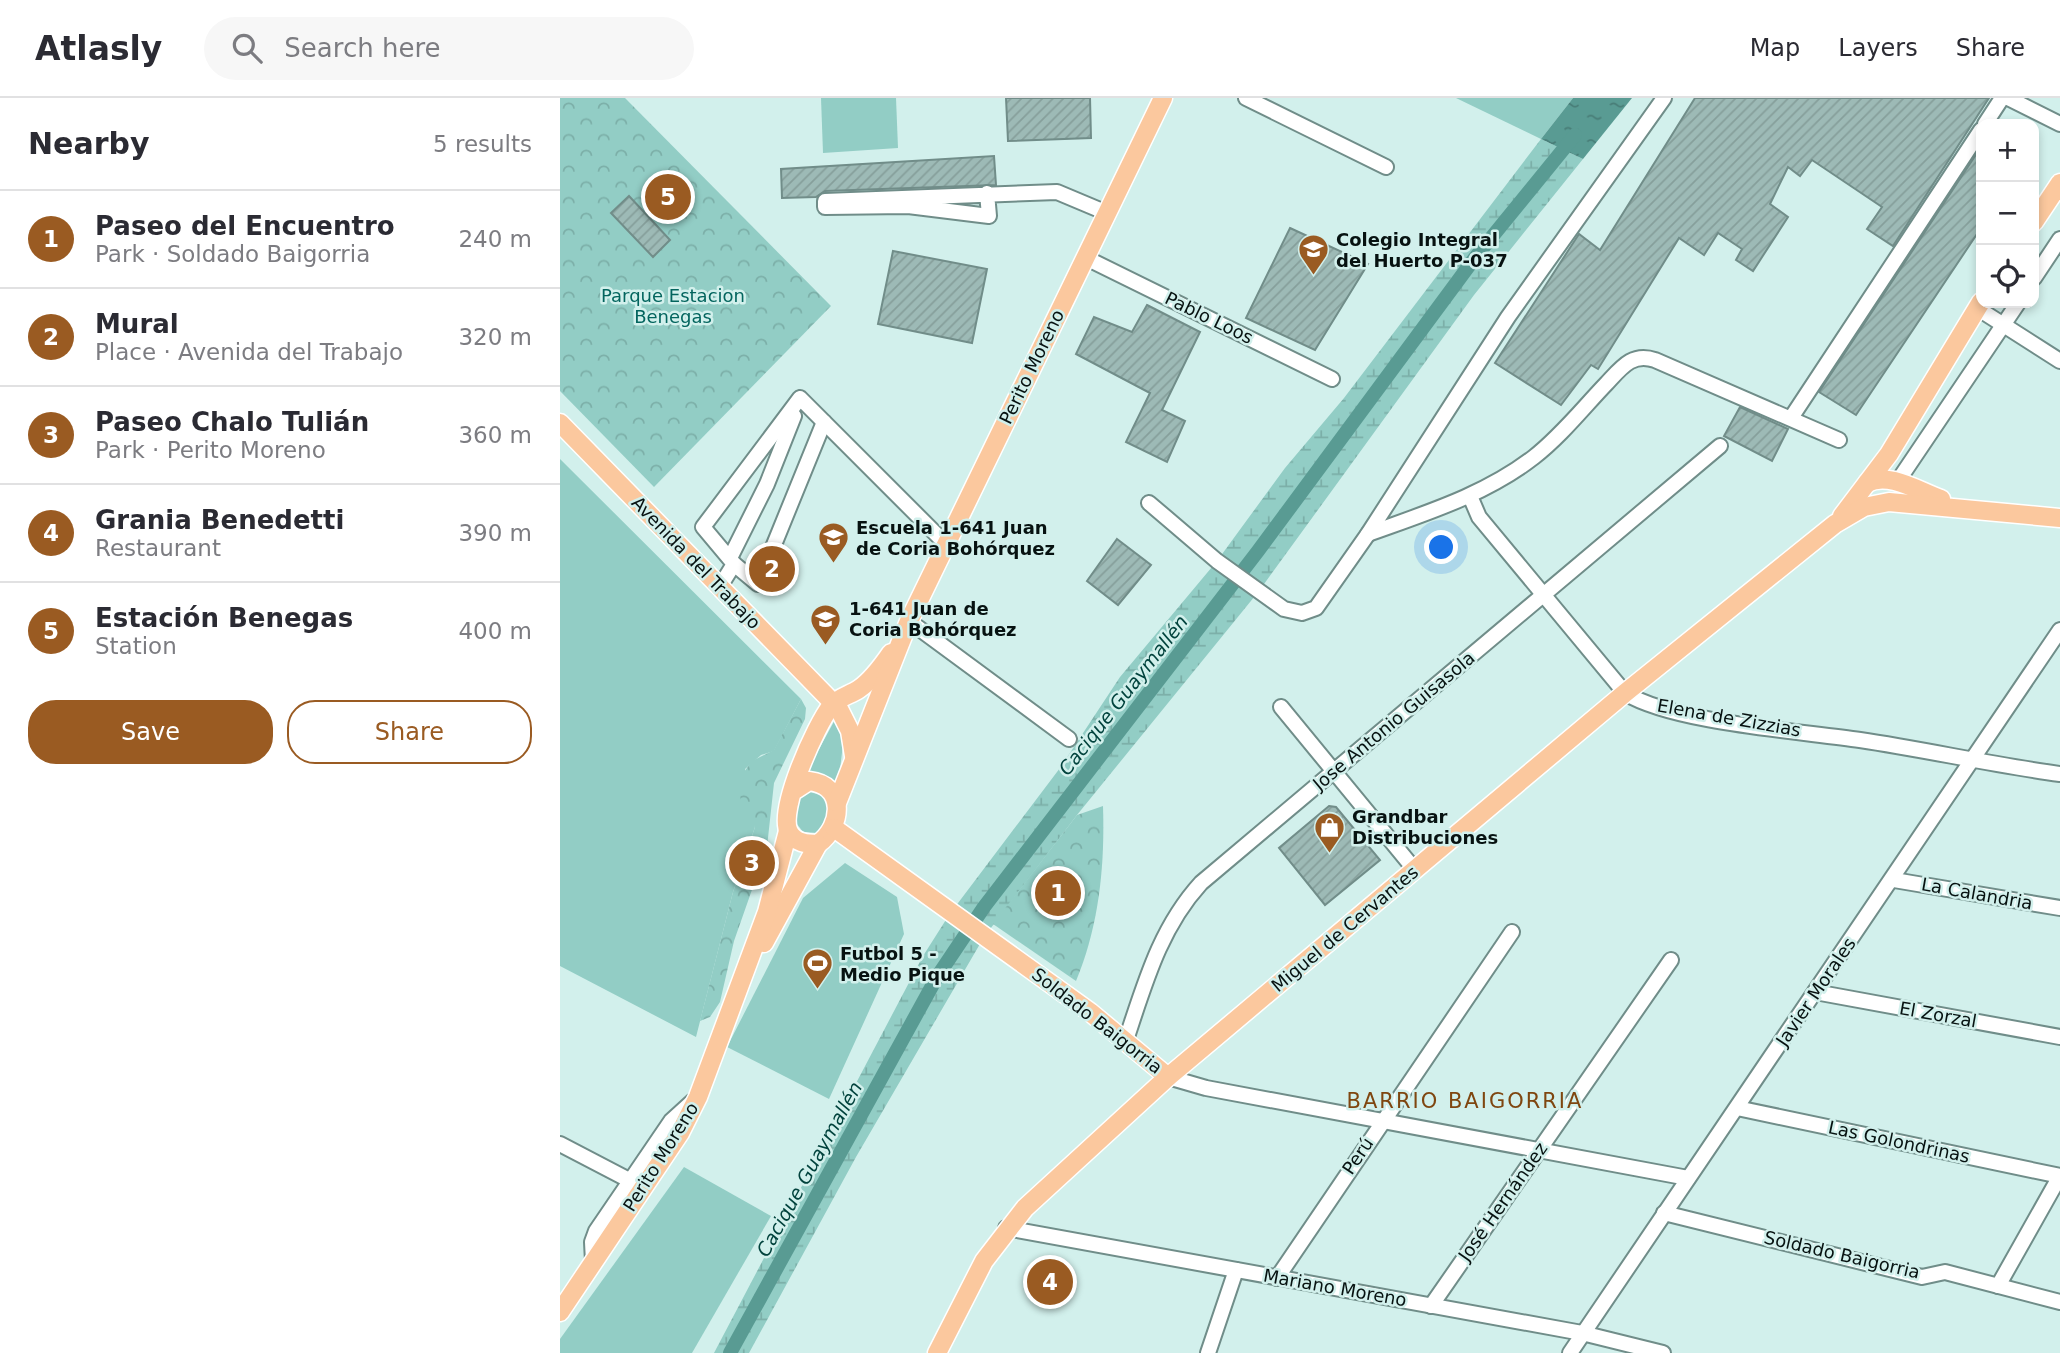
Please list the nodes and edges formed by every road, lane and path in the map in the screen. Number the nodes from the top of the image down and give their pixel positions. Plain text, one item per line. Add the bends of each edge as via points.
1 (1163, 98) edge
2 (1246, 98) edge
3 (1664, 98) edge
4 (2002, 98) edge
5 (2008, 98) edge
6 (1988, 119) edge
7 (2060, 124) edge
8 (1976, 138) edge
9 (1386, 167) dead end
10 (2060, 183) edge
11 (987, 193) junction
12 (1107, 213) junction
13 (2039, 214) edge
14 (2060, 239) edge
15 (1086, 258) junction
16 (2039, 270) edge
17 (1977, 308) edge
18 (1983, 308) edge
19 (2015, 308) edge
20 (2003, 325) junction
21 (2060, 361) edge
22 (1332, 379) dead end
23 (800, 398) junction
24 (1791, 418) junction
25 (824, 422) junction
26 (560, 423) edge
27 (1839, 440) dead end
28 (1720, 446) dead end
29 (1884, 471) junction
30 (1470, 496) junction
31 (1901, 502) junction
32 (1149, 503) dead end
33 (1961, 506) junction
34 (2060, 518) edge
35 (1835, 524) junction
36 (1368, 534) junction
37 (946, 544) junction
38 (732, 561) junction
39 (719, 588) junction
40 (1543, 594) junction
41 (906, 629) junction
42 (2057, 639) edge
43 (1625, 693) junction
44 (833, 703) junction
45 (1280, 707) dead end
46 (1069, 739) dead end
47 (854, 756) junction
48 (1974, 760) junction
49 (1335, 772) junction
50 (2060, 774) edge
51 (792, 792) junction
52 (837, 803) junction
53 (834, 828) junction
54 (788, 831) junction
55 (818, 844) junction
56 (1415, 870) junction
57 (1894, 880) junction
58 (2060, 908) edge
59 (1512, 932) dead end
60 (1671, 960) dead end
61 (738, 989) junction
62 (1815, 992) junction
63 (2060, 1037) edge
64 (1126, 1040) junction
65 (1168, 1077) junction
66 (698, 1097) junction
67 (1737, 1108) junction
68 (1382, 1121) junction
69 (560, 1144) edge
70 (1538, 1151) junction
71 (2060, 1176) edge
72 (1688, 1178) junction
73 (629, 1180) junction
74 (1664, 1213) junction
75 (1006, 1228) junction
76 (593, 1262) junction
77 (1236, 1270) junction
78 (1277, 1278) junction
79 (1998, 1286) junction
80 (2060, 1302) edge
81 (1431, 1306) junction
82 (560, 1312) edge
83 (1582, 1334) junction
84 (937, 1353) edge
85 (1208, 1353) edge
86 (1570, 1353) edge
87 (1663, 1353) edge

1 - 12 main road, Perito Moreno
2 - 9 street
3 - 36 street via 1508,317
4 - 6 street
5 - 7 street
8 - 24 street
10 - 13 main road
11 - 11 street via 825,201 825,207 908,206 989,216
11 - 12 street via 1058,192
12 - 15 main road, Perito Moreno
14 - 16 street
15 - 22 street, Pablo Loos
15 - 37 main road, Perito Moreno
17 - 29 main road, Miguel de Cervantes
18 - 20 street
19 - 20 street
20 - 21 street
20 - 29 street
23 - 25 street
23 - 38 street
23 - 38 street via 704,527
24 - 27 street
24 - 30 street via 1655,360 1637,357 1534,457
25 - 37 street
25 - 38 street via 758,584
26 - 39 main road, Avenida del Trabajo
28 - 40 street, Jose Antonio Guisasola
29 - 31 main road via 1883,493
29 - 33 main road
29 - 35 main road, Miguel de Cervantes
30 - 36 street
30 - 40 street, Elena de Zizzias via 1479,517
31 - 33 main road
31 - 35 main road, Miguel de Cervantes via 1864,507
32 - 36 street via 1284,610 1302,613 1319,605
33 - 34 main road
35 - 43 main road, Miguel de Cervantes
37 - 41 main road, Perito Moreno
38 - 39 street
39 - 44 main road, Avenida del Trabajo
40 - 43 street, Elena de Zizzias
40 - 49 street, Jose Antonio Guisasola
41 - 44 main road, Perito Moreno via 866,684
41 - 46 street
41 - 47 main road, Perito Moreno
42 - 48 street, Javier Morales
43 - 48 street, Elena de Zizzias via 1637,701 1694,715
43 - 56 main road, Miguel de Cervantes
44 - 47 main road via 850,731
44 - 51 main road
45 - 49 street
47 - 52 main road, Perito Moreno
48 - 50 street, Elena de Zizzias
48 - 57 street, Javier Morales
49 - 56 street
49 - 64 street, Jose Antonio Guisasola via 1187,898 1158,946
51 - 52 main road via 809,781 818,782 831,790
51 - 54 main road via 785,818
52 - 53 main road
53 - 55 main road
53 - 64 main road, Soldado Baigorria
54 - 55 main road via 799,842
54 - 61 main road, Perito Moreno via 767,912
55 - 61 main road, Perito Moreno
56 - 65 main road, Miguel de Cervantes
57 - 58 street, La Calandria
57 - 62 street, Javier Morales
59 - 68 street, Perú
60 - 70 street, José Hernández
61 - 66 main road, Perito Moreno
62 - 63 street, El Zorzal
62 - 67 street, Javier Morales
64 - 65 main road, Soldado Baigorria
65 - 68 street, Soldado Baigorria
65 - 75 main road, Miguel de Cervantes
66 - 73 street via 671,1121
66 - 76 main road, Perito Moreno via 680,1133
67 - 71 street, Las Golondrinas
67 - 72 street, Javier Morales
68 - 70 street, Soldado Baigorria
68 - 78 street, Perú
69 - 73 street
70 - 72 street, Soldado Baigorria
70 - 81 street, José Hernández
71 - 79 street
72 - 74 street, Javier Morales
73 - 76 street via 596,1231
74 - 79 street, Soldado Baigorria via 1922,1277 1945,1272
74 - 83 street, Javier Morales
75 - 77 street, Mariano Moreno
75 - 84 main road, Miguel de Cervantes
76 - 82 main road, Perito Moreno
77 - 78 street, Mariano Moreno
77 - 85 street
78 - 81 street, Mariano Moreno
79 - 80 street, Soldado Baigorria
81 - 83 street, Mariano Moreno
83 - 86 street, Javier Morales
83 - 87 street, Mariano Moreno

